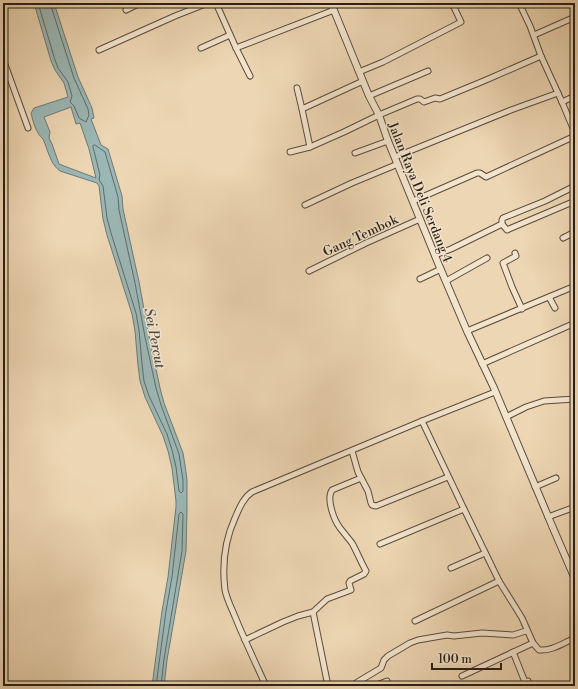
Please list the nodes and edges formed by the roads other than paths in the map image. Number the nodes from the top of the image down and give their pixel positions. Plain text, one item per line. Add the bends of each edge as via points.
1 (140, 3) edge
2 (208, 3) edge
3 (216, 3) edge
4 (340, 3) edge
5 (452, 3) edge
6 (519, 3) edge
7 (332, 6) edge
8 (126, 10) dead end
9 (575, 17) edge
10 (230, 35) junction
11 (534, 35) junction
12 (201, 48) dead end
13 (236, 48) junction
14 (99, 50) dead end
15 (542, 56) junction
16 (3, 59) edge
17 (428, 71) dead end
18 (359, 72) junction
19 (250, 76) dead end
20 (363, 81) junction
21 (298, 88) dead end
22 (558, 93) junction
23 (369, 96) junction
24 (575, 96) edge
25 (562, 102) junction
26 (302, 109) junction
27 (379, 115) junction
28 (28, 128) dead end
29 (575, 134) edge
30 (388, 141) junction
31 (310, 146) junction
32 (290, 152) dead end
33 (355, 153) dead end
34 (395, 157) junction
35 (398, 164) junction
36 (575, 186) edge
37 (413, 200) junction
38 (575, 201) edge
39 (305, 206) dead end
40 (420, 219) junction
41 (502, 224) junction
42 (575, 232) edge
43 (563, 238) dead end
44 (515, 253) dead end
45 (435, 255) junction
46 (487, 258) dead end
47 (441, 269) junction
48 (309, 271) dead end
49 (420, 279) dead end
50 (446, 281) junction
51 (575, 286) edge
52 (549, 297) junction
53 (555, 308) dead end
54 (522, 309) junction
55 (575, 323) edge
56 (468, 331) junction
57 (482, 364) junction
58 (495, 391) junction
59 (575, 398) edge
60 (506, 417) junction
61 (422, 421) junction
62 (352, 451) junction
63 (448, 477) junction
64 (361, 478) junction
65 (556, 478) dead end
66 (535, 487) junction
67 (575, 507) edge
68 (464, 509) junction
69 (548, 518) junction
70 (380, 544) dead end
71 (486, 553) junction
72 (451, 568) dead end
73 (575, 579) edge
74 (500, 581) junction
75 (313, 612) junction
76 (415, 621) dead end
77 (526, 631) junction
78 (575, 638) edge
79 (245, 640) junction
80 (533, 643) junction
81 (513, 652) junction
82 (462, 676) dead end
83 (387, 680) dead end
84 (528, 681) dead end
85 (575, 683) edge
86 (266, 686) edge
87 (328, 686) edge
88 (354, 686) edge
89 (374, 686) edge
90 (572, 686) edge

1 - 8 street
2 - 14 street
3 - 10 street
4 - 7 street
5 - 18 street via 461,22
6 - 11 street
7 - 13 street
7 - 18 street, Jalan Raya Deli Serdang 4
9 - 11 street
10 - 12 street
10 - 13 street
11 - 15 street
13 - 19 street
15 - 22 street
15 - 27 street via 440,99 424,102 417,99
16 - 28 street
17 - 23 street
18 - 20 street, Jalan Raya Deli Serdang 4
20 - 23 street, Jalan Raya Deli Serdang 4
20 - 26 street
21 - 26 street
22 - 25 street
22 - 34 street
23 - 27 street, Jalan Raya Deli Serdang 4
24 - 25 street
25 - 29 street
26 - 31 street
27 - 30 street, Jalan Raya Deli Serdang 4
27 - 31 street
29 - 37 street via 486,177 477,173
30 - 33 street
30 - 34 street, Jalan Raya Deli Serdang 4
31 - 32 street
34 - 35 street, Jalan Raya Deli Serdang 4
35 - 37 street, Jalan Raya Deli Serdang 4
35 - 39 street
36 - 41 street via 504,218
37 - 40 street, Jalan Raya Deli Serdang 4
38 - 41 street via 506,230
40 - 45 street, Jalan Raya Deli Serdang 4
40 - 48 street, Gang Tembok
41 - 45 street
42 - 43 street
44 - 54 street via 516,256 503,263
45 - 47 street, Jalan Raya Deli Serdang 4
46 - 50 street
47 - 49 street
47 - 50 street, Jalan Raya Deli Serdang 4
50 - 56 street, Jalan Raya Deli Serdang 4
51 - 52 street
52 - 53 street
52 - 54 street
54 - 56 street
55 - 57 street
56 - 57 street, Jalan Raya Deli Serdang 4
57 - 58 street, Jalan Raya Deli Serdang 4
58 - 60 street, Jalan Raya Deli Serdang 4
58 - 61 street
59 - 60 street via 544,401
60 - 66 street, Jalan Raya Deli Serdang 4
61 - 62 street
61 - 63 street
62 - 64 street
62 - 79 street via 252,492 244,501 229,536 224,571 227,597
63 - 64 street via 376,506 372,505
63 - 68 street
64 - 75 street via 332,490 330,500 339,527 352,544 366,571 350,581 351,590 327,600
65 - 66 street
66 - 69 street, Jalan Raya Deli Serdang 4
67 - 69 street
68 - 70 street
68 - 71 street
69 - 73 street, Jalan Raya Deli Serdang 4
71 - 72 street
71 - 74 street
74 - 76 street
74 - 77 street via 522,618
75 - 79 street via 283,622
75 - 87 street
77 - 80 street
77 - 88 street via 513,635 482,633 418,640 388,656 381,668
78 - 80 street via 545,650 539,650
79 - 86 street
80 - 81 street
81 - 82 street
81 - 84 street via 525,682
83 - 89 street
85 - 90 main road

